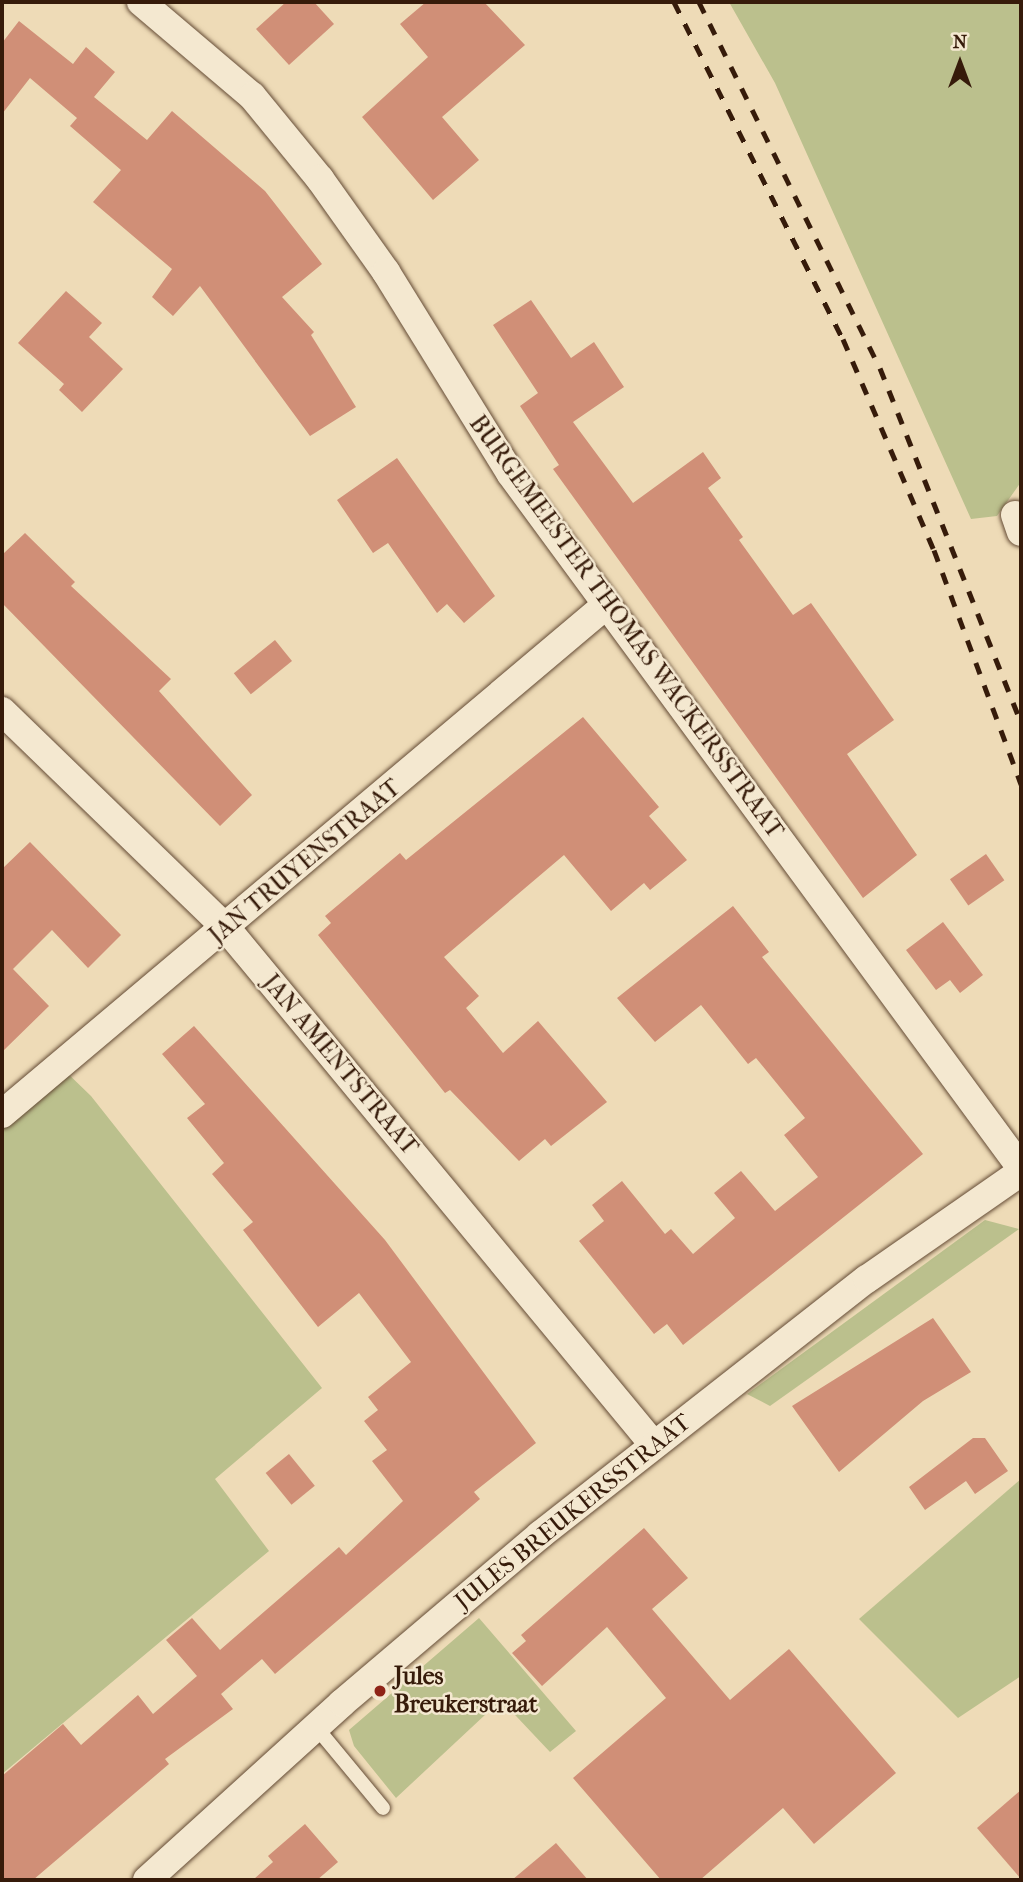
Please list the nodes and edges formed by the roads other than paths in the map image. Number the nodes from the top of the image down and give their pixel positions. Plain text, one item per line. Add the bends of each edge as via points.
1 (141, 2) edge
2 (605, 606) junction
3 (2, 711) edge
4 (228, 929) junction
5 (2, 1114) edge
6 (1021, 1170) edge
7 (653, 1444) junction
8 (316, 1727) junction
9 (383, 1808) dead end
10 (147, 1880) edge

1 - 2 street, BURGEMEESTER THOMAS WACKERSSTRAAT via 251,96 320,179 386,272 510,473
2 - 4 street, JAN TRUYENSTRAAT
2 - 6 street, BURGEMEESTER THOMAS WACKERSSTRAAT
3 - 4 street, JAN AMENTSTRAAT
4 - 5 street, JAN TRUYENSTRAAT
4 - 7 street, JAN AMENTSTRAAT
6 - 7 street, JULES BREUKERSSTRAAT via 867,1279
7 - 8 street, JULES BREUKERSSTRAAT
8 - 9 lane
8 - 10 street, JULES BREUKERSSTRAAT

